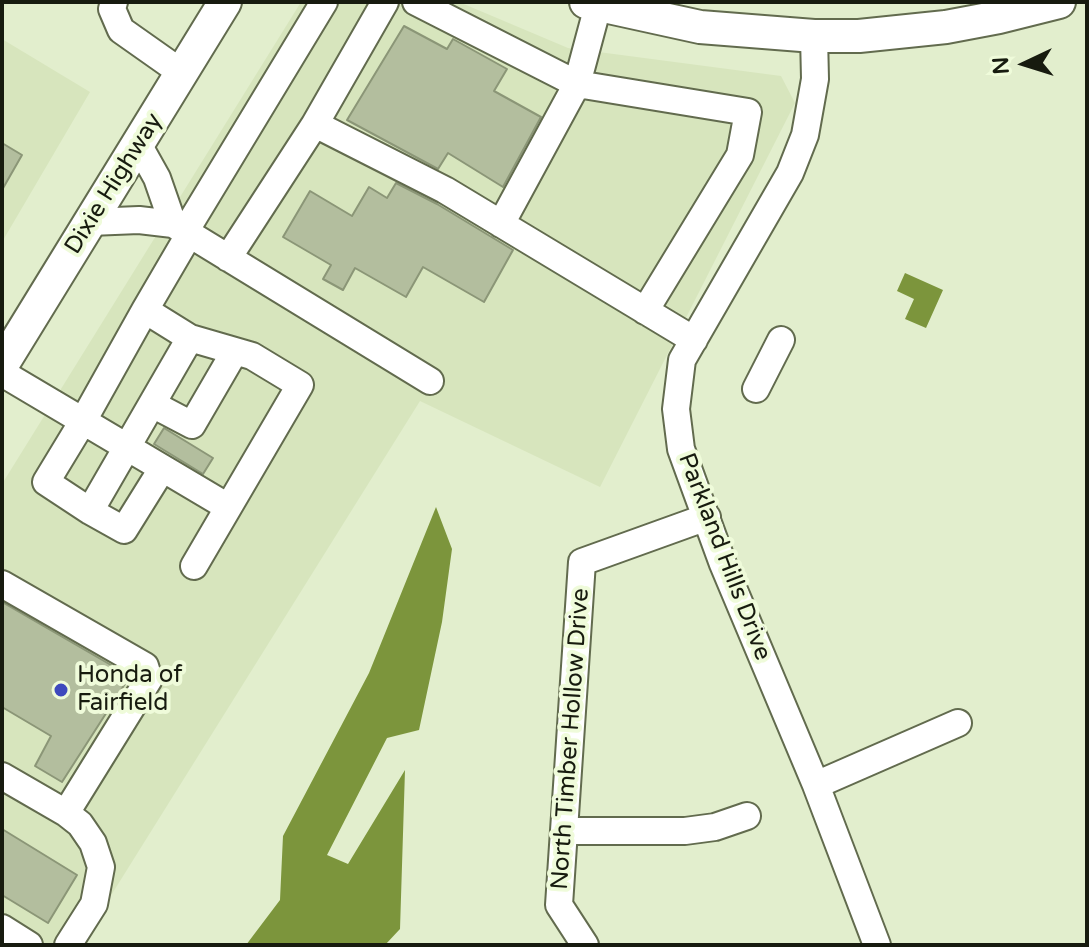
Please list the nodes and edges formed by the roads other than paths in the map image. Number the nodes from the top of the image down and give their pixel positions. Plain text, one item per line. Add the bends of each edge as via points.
1 (114, 2) edge
2 (225, 2) edge
3 (324, 2) edge
4 (385, 2) edge
5 (416, 2) edge
6 (1059, 2) edge
7 (595, 3) edge
8 (997, 10) edge
9 (814, 36) junction
10 (182, 73) junction
11 (577, 84) junction
12 (315, 124) junction
13 (138, 144) junction
14 (90, 222) junction
15 (501, 224) junction
16 (183, 229) junction
17 (228, 258) junction
18 (145, 310) junction
19 (645, 311) junction
20 (190, 338) junction
21 (694, 340) junction
22 (781, 340) dead end
23 (7, 344) edge
24 (235, 351) junction
25 (2, 373) edge
26 (430, 381) dead end
27 (756, 389) dead end
28 (152, 404) junction
29 (83, 421) junction
30 (128, 448) junction
31 (162, 469) junction
32 (228, 507) junction
33 (90, 511) junction
34 (707, 517) junction
35 (194, 566) dead end
36 (2, 584) edge
37 (958, 723) dead end
38 (2, 776) edge
39 (816, 785) junction
40 (66, 813) junction
41 (747, 816) dead end
42 (565, 831) junction
43 (2, 928) edge
44 (29, 945) edge
45 (68, 945) edge
46 (585, 945) edge
47 (877, 945) edge

1 - 10 street via 121,30
2 - 10 main road, Dixie Highway
3 - 16 street
4 - 12 street
5 - 11 street
6 - 8 main road
7 - 9 main road via 700,27
7 - 11 street
8 - 9 main road via 902,33
9 - 21 street, Parkland Hills Drive via 815,79 795,161
10 - 13 main road, Dixie Highway
11 - 15 street
11 - 19 street via 748,112 740,155
12 - 15 street
12 - 17 street
13 - 14 main road, Dixie Highway
13 - 16 street
14 - 16 street via 139,220
14 - 23 main road, Dixie Highway
15 - 19 street
16 - 17 street
16 - 18 street
17 - 26 street
18 - 20 street
18 - 29 street
19 - 21 street
20 - 24 street
20 - 28 street
21 - 34 street, Parkland Hills Drive via 682,360 676,409 681,449
22 - 27 street
24 - 28 street via 192,425
24 - 32 street via 300,385
25 - 29 street
28 - 30 street
29 - 30 street
29 - 33 street via 46,482
30 - 31 street
30 - 33 street
31 - 32 street
31 - 33 street via 124,530
32 - 35 street
34 - 39 street, Parkland Hills Drive
34 - 42 street, North Timber Hollow Drive via 582,562
36 - 40 street via 145,666 149,679
37 - 39 street
38 - 40 street
39 - 47 street, Parkland Hills Drive
40 - 45 street via 93,843 101,867 94,904
41 - 42 street via 685,831
42 - 46 street, North Timber Hollow Drive via 559,905
43 - 44 street

